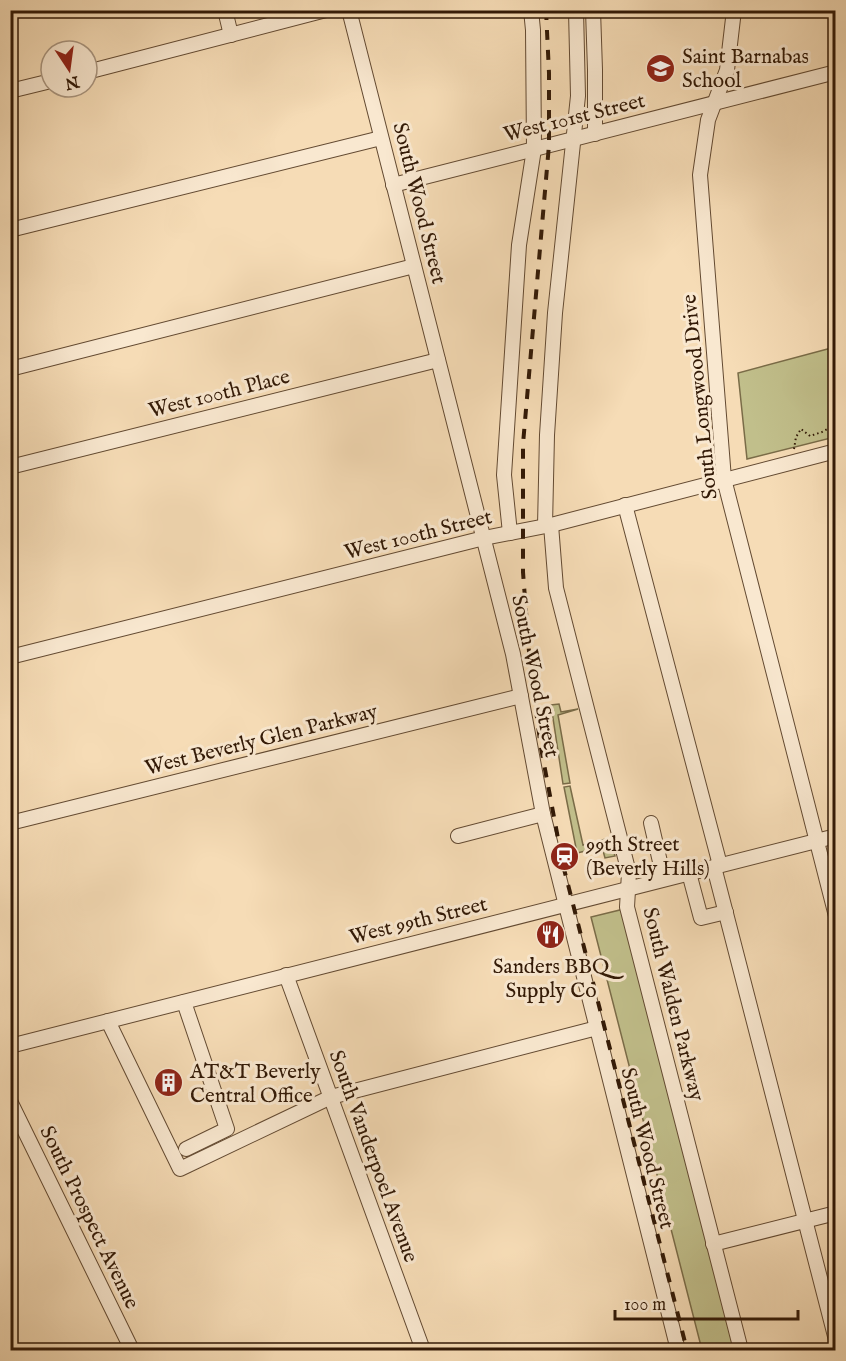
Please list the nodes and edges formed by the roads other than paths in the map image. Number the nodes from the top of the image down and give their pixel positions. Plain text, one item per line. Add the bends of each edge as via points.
1 (225, 10) edge
2 (326, 10) edge
3 (349, 10) edge
4 (531, 10) edge
5 (576, 10) edge
6 (593, 10) edge
7 (734, 10) edge
8 (231, 35) junction
9 (99, 69) edge
10 (836, 72) edge
11 (39, 84) edge
12 (10, 91) edge
13 (714, 103) junction
14 (595, 134) junction
15 (381, 138) junction
16 (572, 139) junction
17 (534, 149) junction
18 (393, 185) junction
19 (10, 230) edge
20 (414, 266) junction
21 (438, 360) junction
22 (10, 369) edge
23 (836, 451) edge
24 (10, 467) edge
25 (724, 479) junction
26 (625, 505) junction
27 (548, 525) junction
28 (510, 533) junction
29 (484, 538) junction
30 (10, 657) edge
31 (521, 696) junction
32 (543, 814) junction
33 (10, 823) edge
34 (651, 823) dead end
35 (458, 836) dead end
36 (836, 836) edge
37 (817, 841) junction
38 (717, 866) junction
39 (689, 873) junction
40 (664, 879) junction
41 (628, 888) junction
42 (565, 904) junction
43 (726, 912) junction
44 (836, 916) edge
45 (286, 975) junction
46 (184, 1002) junction
47 (108, 1021) junction
48 (597, 1028) junction
49 (10, 1046) edge
50 (331, 1097) junction
51 (10, 1101) edge
52 (186, 1149) dead end
53 (836, 1213) edge
54 (805, 1221) junction
55 (713, 1244) junction
56 (836, 1340) edge
57 (132, 1350) edge
58 (423, 1350) edge
59 (678, 1350) edge
60 (741, 1350) edge

1 - 8 street
2 - 8 street
3 - 15 street, South Wood Street
4 - 17 street
5 - 16 street, South Walden Parkway via 578,96
6 - 14 street
7 - 13 street, South Longwood Drive via 727,70
8 - 9 street
10 - 13 street, West 101st Street
11 - 12 street
13 - 14 street, West 101st Street
13 - 25 street, South Longwood Drive via 700,175
14 - 16 street, West 101st Street
15 - 18 street, South Wood Street
15 - 19 street
16 - 17 street, West 101st Street
16 - 27 street, South Walden Parkway via 547,435
17 - 18 street, West 101st Street
17 - 28 street via 519,245 504,475
18 - 20 street, South Wood Street
20 - 21 street, South Wood Street
20 - 22 street
21 - 24 street, West 100th Place
21 - 29 street, South Wood Street
23 - 25 street, West 100th Street
25 - 26 street, West 100th Street
25 - 37 street, South Longwood Drive
26 - 27 street, West 100th Street
26 - 38 street
27 - 28 street, West 100th Street
27 - 41 street, South Walden Parkway via 556,588 629,873
28 - 29 street, West 100th Street
29 - 30 street, West 100th Street
29 - 31 street, South Wood Street
31 - 32 street, South Wood Street
31 - 33 street, West Beverly Glen Parkway
32 - 35 street
32 - 42 street, South Wood Street
34 - 40 street
36 - 37 street, West 99th Street
37 - 38 street, West 99th Street
37 - 44 street, South Longwood Drive
38 - 39 street, West 99th Street
38 - 43 street
39 - 40 street, West 99th Street
39 - 43 street via 701,918
40 - 41 street, West 99th Street
41 - 42 street, West 99th Street
41 - 55 street, South Walden Parkway via 627,907
42 - 45 street, West 99th Street
42 - 48 street, South Wood Street
43 - 54 street
45 - 46 street, West 99th Street
45 - 50 street, South Vanderpoel Avenue
46 - 47 street, West 99th Street
46 - 52 street via 227,1129
47 - 49 street, West 99th Street
47 - 50 street via 180,1169
48 - 50 street
48 - 59 street, South Wood Street
50 - 58 street, South Vanderpoel Avenue
51 - 57 street, South Prospect Avenue
53 - 54 street
54 - 55 street
54 - 56 street
55 - 60 street, South Walden Parkway

